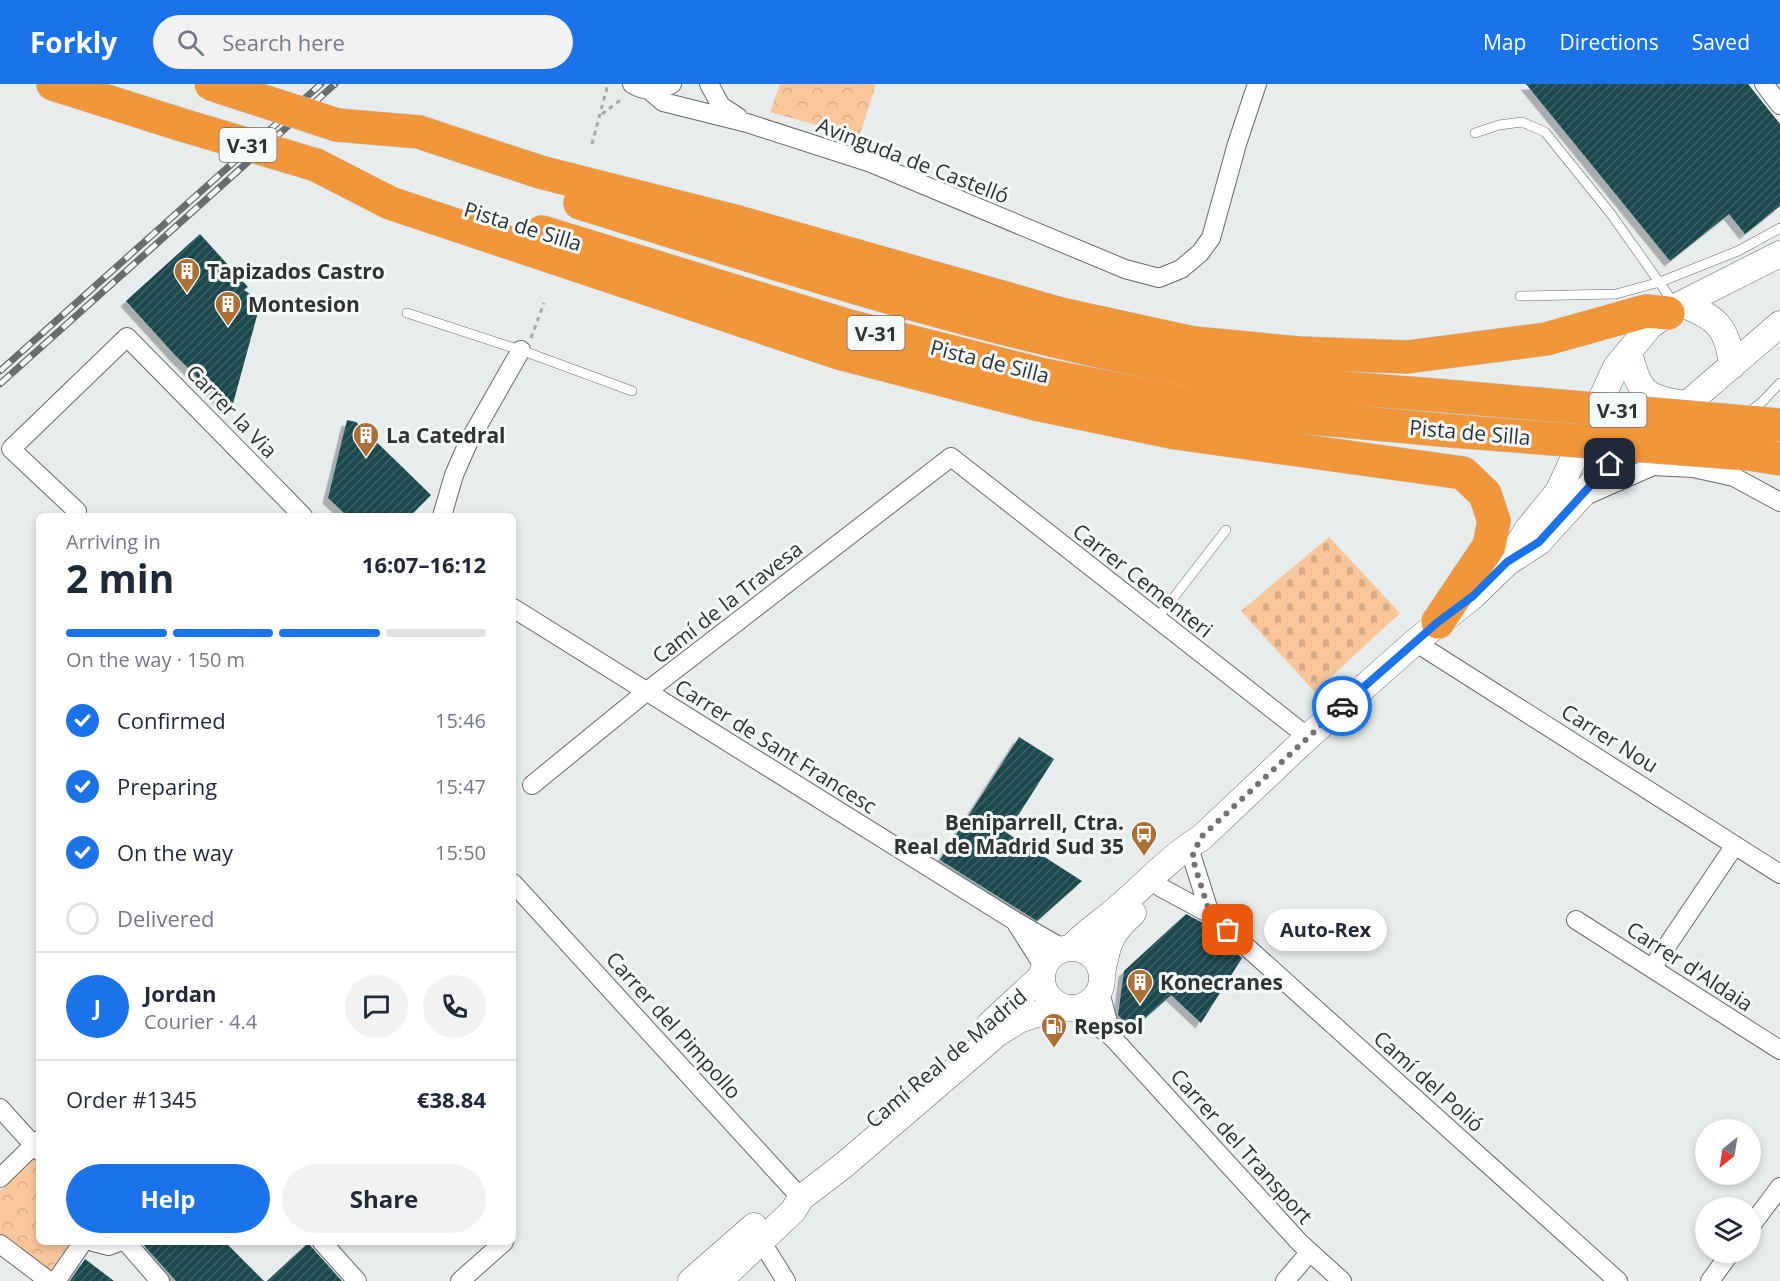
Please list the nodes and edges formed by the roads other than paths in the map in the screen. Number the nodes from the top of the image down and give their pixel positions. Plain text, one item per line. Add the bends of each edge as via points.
1 (53, 84) edge
2 (211, 84) edge
3 (672, 84) edge
4 (710, 84) edge
5 (1256, 84) edge
6 (1764, 84) edge
7 (640, 87) edge
8 (1780, 105) edge
9 (747, 123) junction
10 (337, 125) junction
11 (1475, 133) dead end
12 (316, 165) junction
13 (1780, 228) edge
14 (1780, 254) edge
15 (1660, 282) junction
16 (1520, 296) dead end
17 (1675, 308) junction
18 (407, 313) dead end
19 (1780, 324) edge
20 (521, 350) junction
21 (1629, 351) junction
22 (1732, 366) junction
23 (1780, 383) edge
24 (632, 391) dead end
25 (1687, 404) junction
26 (1780, 411) edge
27 (1768, 417) edge
28 (1713, 431) dead end
29 (1692, 442) dead end
30 (1641, 456) dead end
31 (951, 457) joint
32 (1780, 459) edge
33 (1581, 497) junction
34 (1780, 502) edge
35 (77, 512) dead end
36 (300, 513) edge
37 (443, 513) edge
38 (1226, 530) dead end
39 (1507, 562) junction
40 (516, 610) edge
41 (1157, 619) junction
42 (1426, 632) junction
43 (646, 692) junction
44 (1308, 737) junction
45 (532, 785) dead end
46 (1735, 844) junction
47 (1196, 847) junction
48 (1780, 874) edge
49 (516, 886) edge
50 (1160, 887) junction
51 (1210, 914) junction
52 (1576, 920) dead end
53 (1016, 921) junction
54 (1067, 949) junction
55 (1652, 968) junction
56 (1043, 972) junction
57 (1101, 982) junction
58 (1068, 1007) junction
59 (1112, 1037) junction
60 (1780, 1050) edge
61 (0, 1108) edge
62 (36, 1144) edge
63 (36, 1146) edge
64 (832, 1172) junction
65 (0, 1178) edge
66 (1780, 1187) edge
67 (794, 1200) junction
68 (1761, 1212) edge
69 (756, 1235) junction
70 (0, 1244) edge
71 (81, 1245) edge
72 (129, 1245) edge
73 (325, 1245) edge
74 (500, 1245) edge
75 (1310, 1252) junction
76 (1723, 1263) edge
77 (721, 1279) edge
78 (49, 1281) edge
79 (56, 1281) edge
80 (160, 1281) edge
81 (357, 1281) edge
82 (460, 1281) edge
83 (691, 1281) edge
84 (786, 1281) edge
85 (1285, 1281) edge
86 (1342, 1281) edge
87 (1618, 1281) edge
88 (1710, 1281) edge

1 - 12 highway, Pista de Silla / V-31, bridge
2 - 10 highway, Pista de Silla / V-31, bridge
3 - 7 street via 660,89
4 - 9 street via 721,106
5 - 9 street, Avinguda de Castelló via 1211,238 1188,264 1160,279 1125,269 871,163
6 - 8 street
7 - 9 street, Avinguda de Castelló via 663,102
10 - 17 highway via 419,132 540,172 738,222 1061,314 1194,343 1299,353 1407,357 1546,339 1646,311
10 - 27 highway, Pista de Silla / V-31, bridge via 863,291 1053,342 1189,369 1294,382
11 - 15 lane via 1499,124 1522,122 1545,132
12 - 32 highway, Pista de Silla / V-31, bridge via 849,326 1044,375 1182,402 1289,416
12 - 42 highway via 390,204 839,354 1036,404 1176,433 1463,474 1485,494 1494,521 1489,546
13 - 15 lane via 1738,251
14 - 17 street
15 - 16 lane via 1616,294
15 - 17 lane
17 - 21 street via 1650,326
17 - 22 street via 1701,311 1716,321 1725,333
18 - 20 lane
19 - 22 street
20 - 24 lane
20 - 37 street via 468,443
21 - 25 street via 1635,376 1645,392 1662,401
21 - 39 street via 1616,367 1558,492
22 - 25 street
23 - 27 lane
25 - 27 street
25 - 33 street
26 - 27 street
27 - 28 lane
29 - 30 lane
31 - 41 street, Carrer Cementeri
31 - 43 street, Camí de la Travesa
33 - 34 street via 1653,466 1693,468 1734,477
33 - 39 street via 1539,542
35 - 36 street, Carrer la Via via 11,449 128,337
38 - 41 lane
39 - 42 street via 1473,596
40 - 43 street, Carrer de Sant Francesc
41 - 44 street, Carrer Cementeri
42 - 44 street
42 - 46 street, Carrer Nou
43 - 45 street, Camí de la Travesa
43 - 53 street, Carrer de Sant Francesc
44 - 47 street
46 - 48 street, Carrer Nou
46 - 55 street
47 - 50 street
47 - 51 street
47 - 54 street via 1183,849
49 - 67 street, Carrer del Pimpollo
50 - 51 street, Camí del Polió
50 - 57 street via 1110,938
51 - 87 street, Camí del Polió
52 - 55 street, Carrer d'Aldaia
53 - 54 street, Carrer de Sant Francesc
53 - 56 street, Carrer de Sant Francesc
54 - 56 street via 1052,956
54 - 57 street via 1079,949 1094,957
55 - 60 street, Carrer d'Aldaia
56 - 58 street via 1047,994
56 - 64 street, Camí Real de Madrid via 991,1024 895,1097 862,1129
57 - 58 street via 1089,1003
57 - 59 street, Carrer del Transport
58 - 59 street, Carrer del Transport
58 - 64 street, Camí Real de Madrid via 1019,1020 998,1034
59 - 75 street, Carrer del Transport
61 - 62 street
63 - 65 street
64 - 67 street, Camí Real de Madrid
66 - 68 street
67 - 69 street, Camí Real de Madrid
69 - 77 street
69 - 83 street
69 - 84 street
70 - 78 street
71 - 79 street
72 - 80 street
73 - 81 street
74 - 82 street
75 - 85 street
75 - 86 street, Carrer del Transport
76 - 88 street

